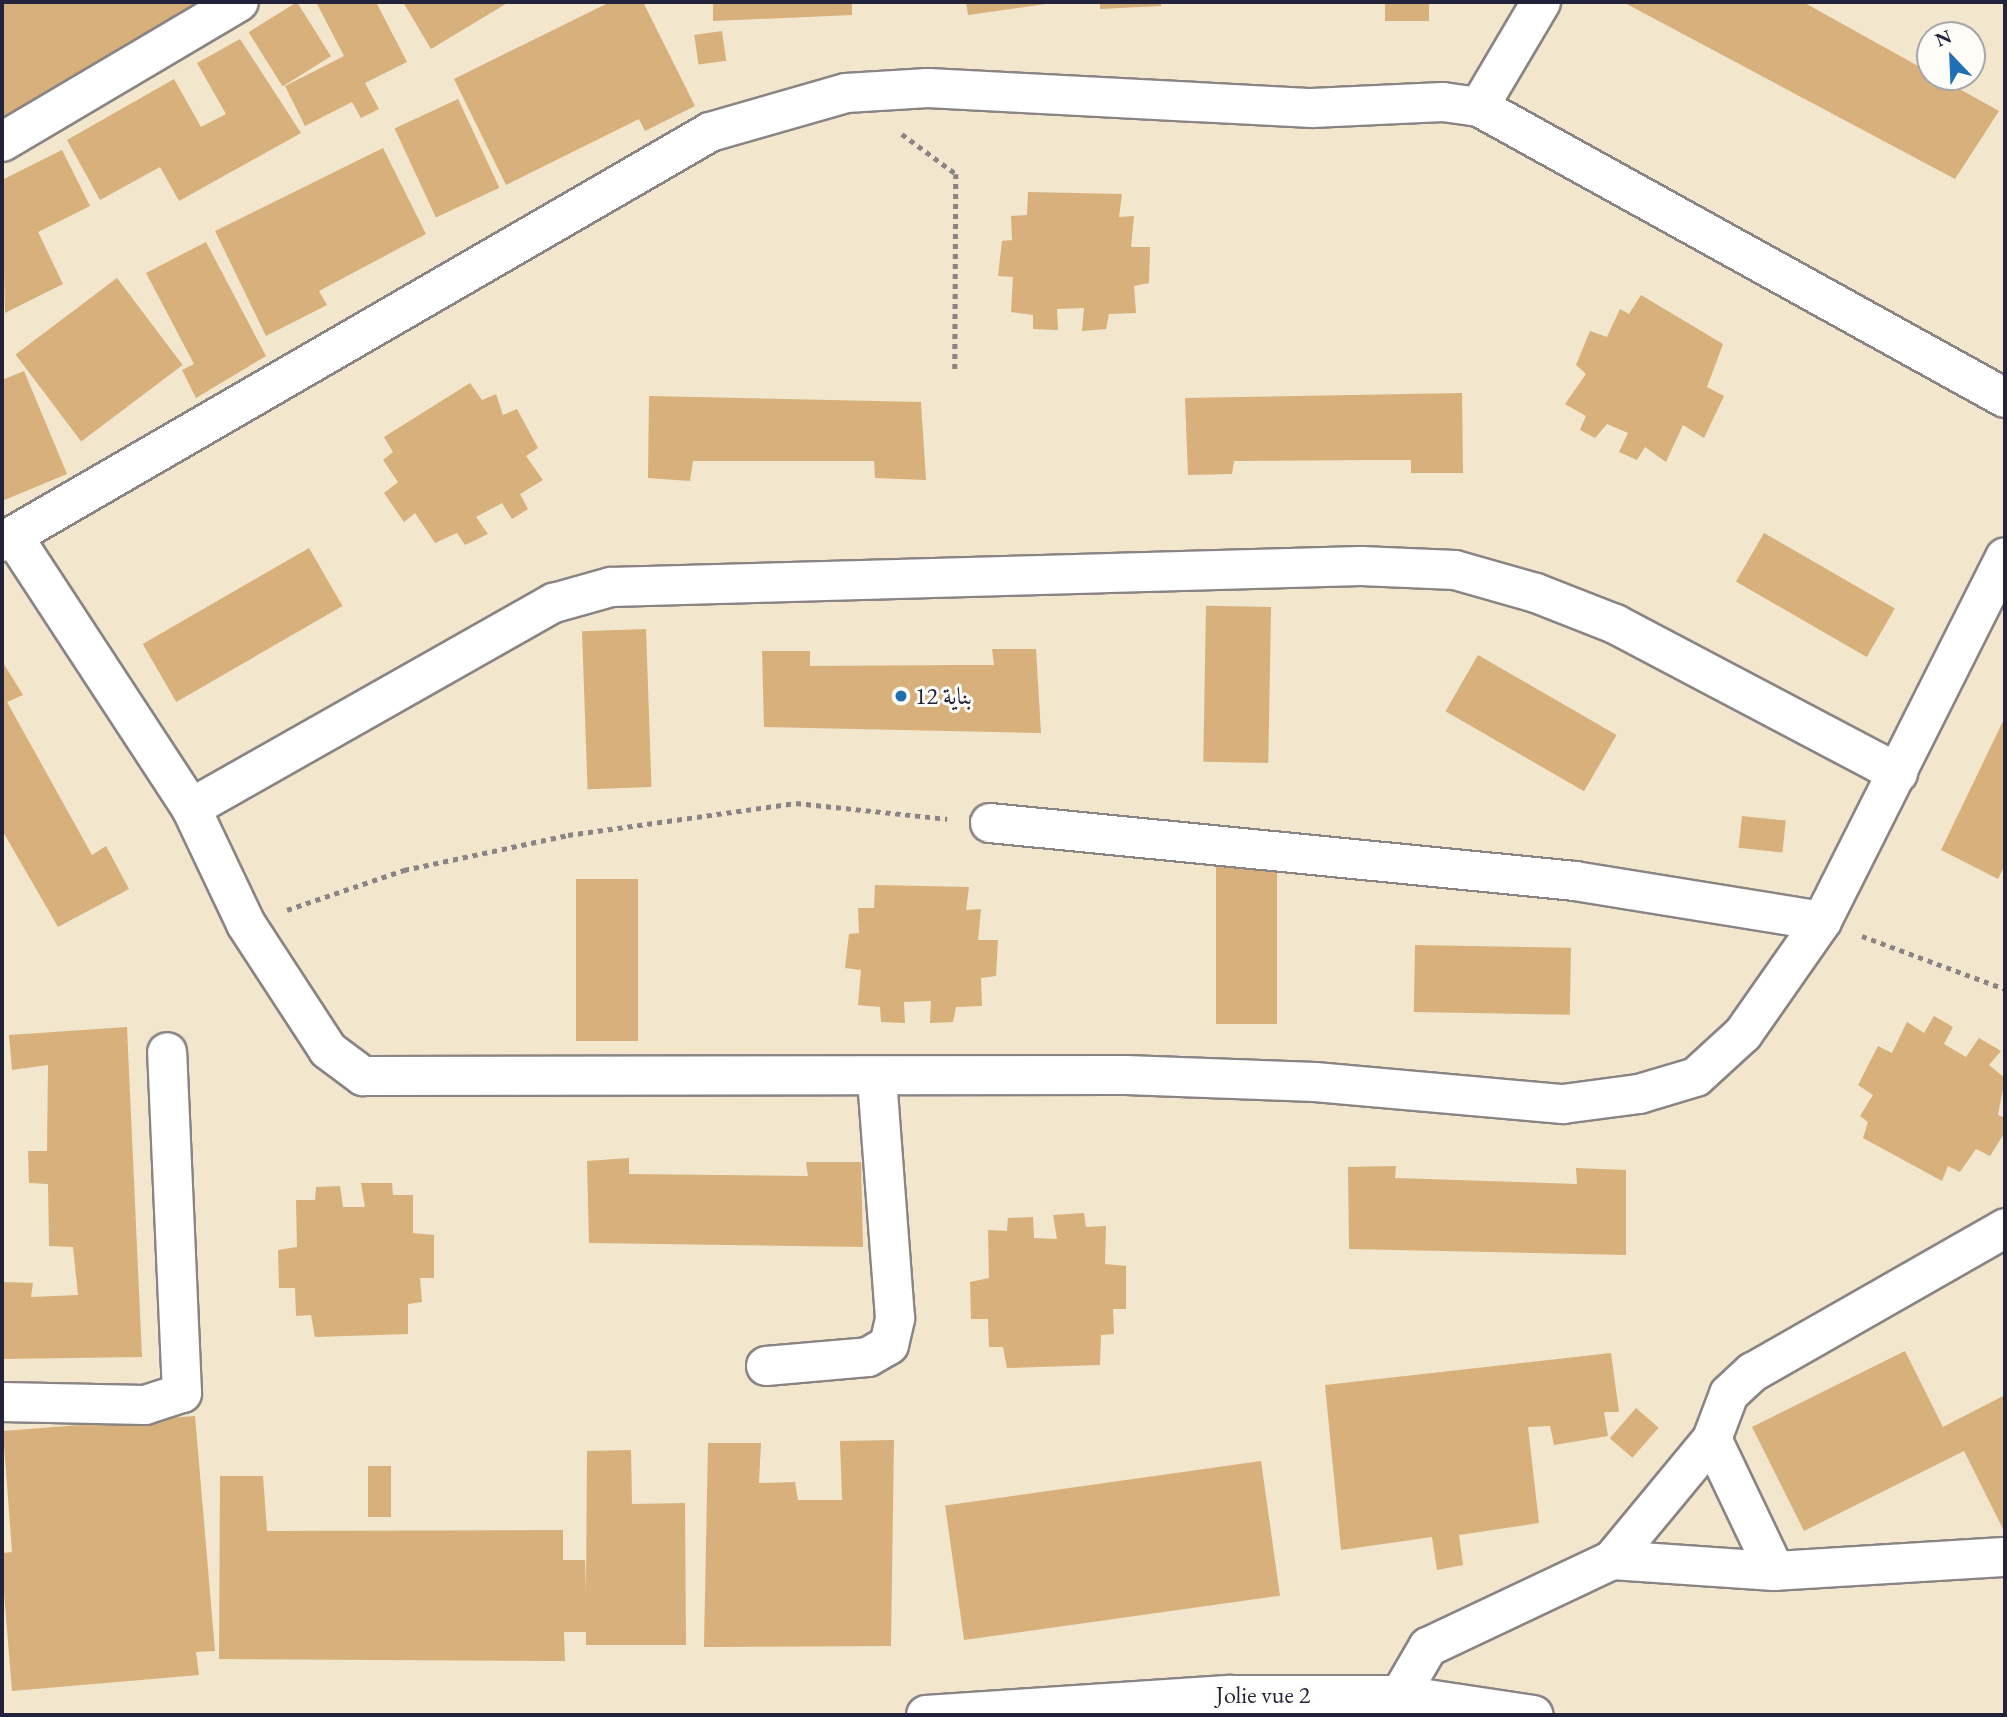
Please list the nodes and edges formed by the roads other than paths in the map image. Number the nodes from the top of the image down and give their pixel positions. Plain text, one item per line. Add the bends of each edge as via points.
1 (239, 2) edge
2 (1541, 2) edge
3 (1479, 107) junction
4 (2, 142) edge
5 (2005, 398) edge
6 (7, 539) edge
7 (2005, 557) edge
8 (1898, 773) junction
9 (191, 808) junction
10 (990, 823) road end
11 (1822, 921) junction
12 (167, 1052) dead end
13 (877, 1077) junction
14 (2005, 1228) edge
15 (766, 1366) dead end
16 (2, 1402) edge
17 (1712, 1440) junction
18 (2005, 1557) edge
19 (1612, 1560) junction
20 (1774, 1571) junction
21 (1400, 1705) edge
22 (1157, 1706) edge
23 (926, 1715) edge
24 (1534, 1715) edge

1 - 4 street
2 - 3 street
3 - 5 street
3 - 6 street via 1443,102 1312,108 928,88 846,93 710,132
6 - 9 street
7 - 8 street
8 - 9 street via 1615,624 1536,593 1455,570 1348,567 611,587 554,603
8 - 11 street
9 - 13 street via 246,924 328,1050 363,1076
10 - 11 street via 1575,881
11 - 13 street via 1743,1034 1696,1077 1639,1094 1563,1104 1315,1082
12 - 16 street via 182,1393 145,1405
13 - 15 street via 895,1318 889,1345 868,1357
14 - 17 street via 1753,1371 1729,1394
17 - 19 street
17 - 20 street
18 - 20 street
19 - 20 street
19 - 21 street via 1428,1647
21 - 22 street, Jolie vue 2
21 - 24 street, Jolie vue 2
22 - 23 street, Jolie vue 2

